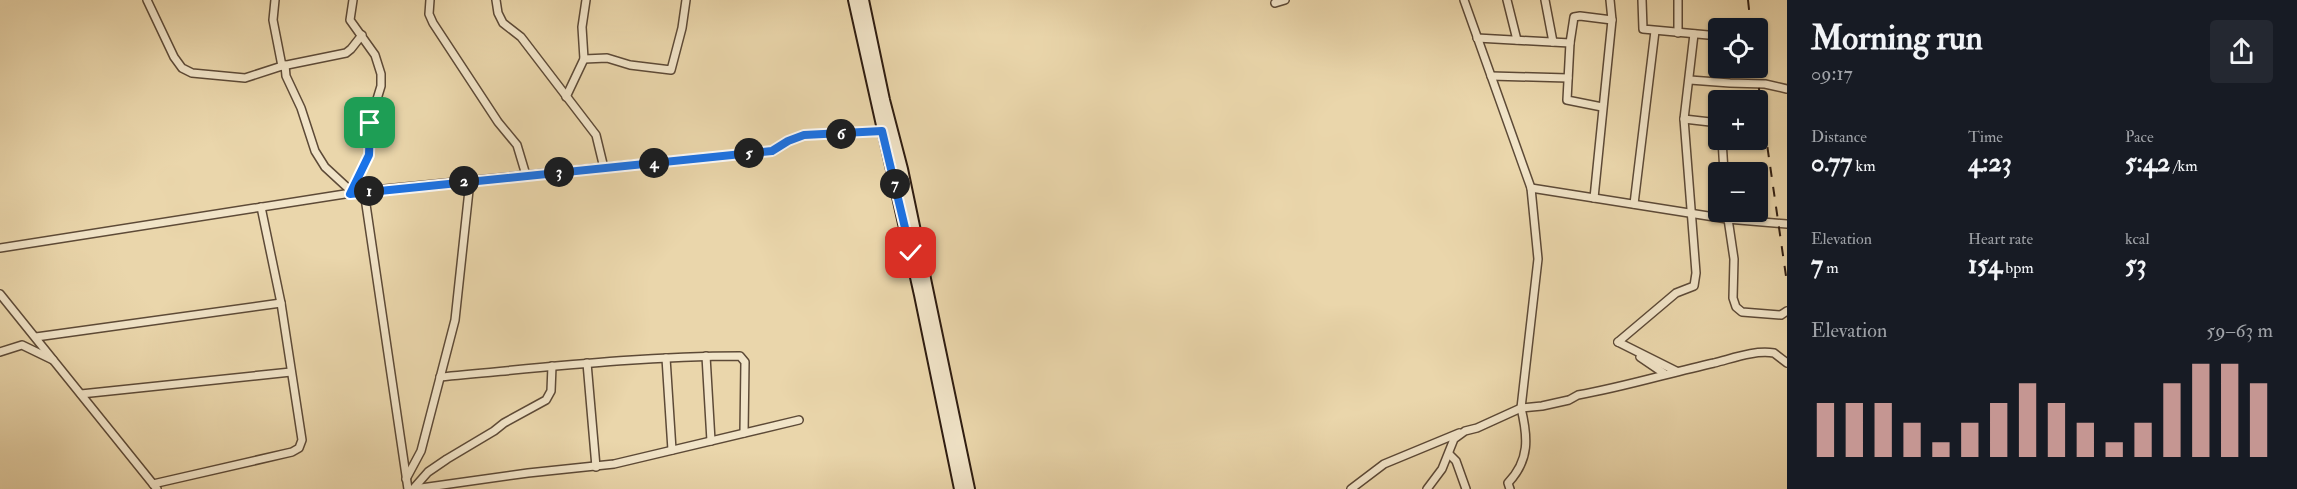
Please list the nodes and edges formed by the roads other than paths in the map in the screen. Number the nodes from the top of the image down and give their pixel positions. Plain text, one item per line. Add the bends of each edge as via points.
1 (147, 0) edge
2 (275, 0) edge
3 (353, 0) edge
4 (430, 0) edge
5 (496, 0) edge
6 (586, 0) edge
7 (686, 0) edge
8 (854, 0) edge
9 (863, 0) edge
10 (1285, 0) edge
11 (1464, 0) edge
12 (1507, 0) edge
13 (1545, 0) edge
14 (1610, 0) edge
15 (1642, 0) edge
16 (1678, 0) edge
17 (1275, 3) dead end
18 (1612, 20) junction
19 (1655, 31) junction
20 (1678, 33) junction
21 (1694, 34) junction
22 (362, 35) junction
23 (1708, 35) edge
24 (1477, 39) junction
25 (1517, 40) junction
26 (1553, 42) junction
27 (1570, 42) junction
28 (584, 59) junction
29 (284, 66) junction
30 (1491, 76) junction
31 (1568, 78) junction
32 (1690, 80) junction
33 (1787, 89) edge
34 (566, 97) junction
35 (1602, 107) junction
36 (1684, 119) junction
37 (1708, 122) edge
38 (882, 131) junction
39 (604, 168) junction
40 (526, 175) junction
41 (470, 181) junction
42 (1531, 188) junction
43 (364, 191) junction
44 (350, 192) junction
45 (1594, 198) junction
46 (1634, 204) junction
47 (261, 207) junction
48 (1691, 213) junction
49 (1708, 214) edge
50 (1768, 221) edge
51 (1728, 222) edge
52 (1787, 224) edge
53 (0, 248) edge
54 (0, 294) edge
55 (281, 303) junction
56 (1787, 310) edge
57 (36, 337) junction
58 (1618, 342) junction
59 (0, 352) edge
60 (706, 356) junction
61 (666, 358) junction
62 (55, 361) junction
63 (587, 363) junction
64 (1787, 363) edge
65 (552, 366) junction
66 (1676, 370) junction
67 (291, 372) junction
68 (1665, 374) junction
69 (440, 377) junction
70 (81, 394) junction
71 (1521, 408) junction
72 (799, 420) dead end
73 (1465, 431) junction
74 (744, 433) junction
75 (711, 441) junction
76 (672, 450) junction
77 (1449, 453) junction
78 (596, 467) junction
79 (406, 479) junction
80 (155, 487) edge
81 (408, 489) edge
82 (414, 489) edge
83 (960, 489) edge
84 (969, 489) edge
85 (1351, 489) edge
86 (1426, 489) edge
87 (1466, 489) edge
88 (1510, 489) edge

1 - 29 street via 174,57 192,73 245,78
2 - 29 street via 273,20
3 - 22 street via 350,20
4 - 40 street via 433,24 517,145
5 - 34 street via 503,22 521,38
6 - 28 street via 582,27
7 - 28 street via 671,69 608,58
8 - 38 main road
9 - 84 main road
10 - 17 street
11 - 24 street
12 - 25 street
13 - 26 street
14 - 18 street
15 - 19 street via 1643,29
16 - 20 street
18 - 27 street via 1574,17
18 - 35 street
19 - 20 street
19 - 46 street
20 - 21 street
21 - 23 street
21 - 32 street
22 - 29 street via 346,53
22 - 44 street via 375,55 381,86 370,123 369,155
24 - 25 street
24 - 30 street
25 - 26 street
26 - 27 street
27 - 31 street
28 - 34 street
29 - 44 street via 315,151
30 - 31 street
30 - 42 street
31 - 35 street via 1567,99
32 - 33 street
32 - 36 street
34 - 39 street via 596,135
35 - 45 street
36 - 37 street
36 - 48 street
38 - 39 street via 804,135 772,151
38 - 83 main road
39 - 40 street
40 - 41 street
41 - 43 street
41 - 69 street via 455,320
42 - 45 street
42 - 71 street via 1538,260
43 - 44 street
43 - 79 street
44 - 47 street
45 - 46 street
46 - 48 street
47 - 53 street
47 - 55 street
48 - 49 street
48 - 58 street via 1694,286 1670,298
50 - 52 street
51 - 56 street via 1736,307 1742,312 1781,315
54 - 57 street
55 - 57 street
55 - 67 street
57 - 62 street
58 - 66 street
58 - 68 street
59 - 62 street via 22,345
60 - 61 street
60 - 74 street via 743,358 745,362
60 - 75 street
61 - 63 street
61 - 76 street
62 - 70 street
63 - 65 street
63 - 78 street
64 - 66 street via 1768,352
65 - 69 street
65 - 82 street via 551,391 546,400 447,459 428,472
66 - 68 street
67 - 70 street
67 - 80 street via 302,440 298,448
68 - 71 street via 1569,400
69 - 79 street via 421,452
70 - 80 street
71 - 73 street
71 - 88 street via 1526,429 1524,457 1508,483
72 - 74 street
73 - 77 street via 1454,439
73 - 85 street via 1384,464
74 - 75 street
75 - 76 street
76 - 78 street
77 - 86 street
77 - 87 street
78 - 82 street
79 - 81 street

